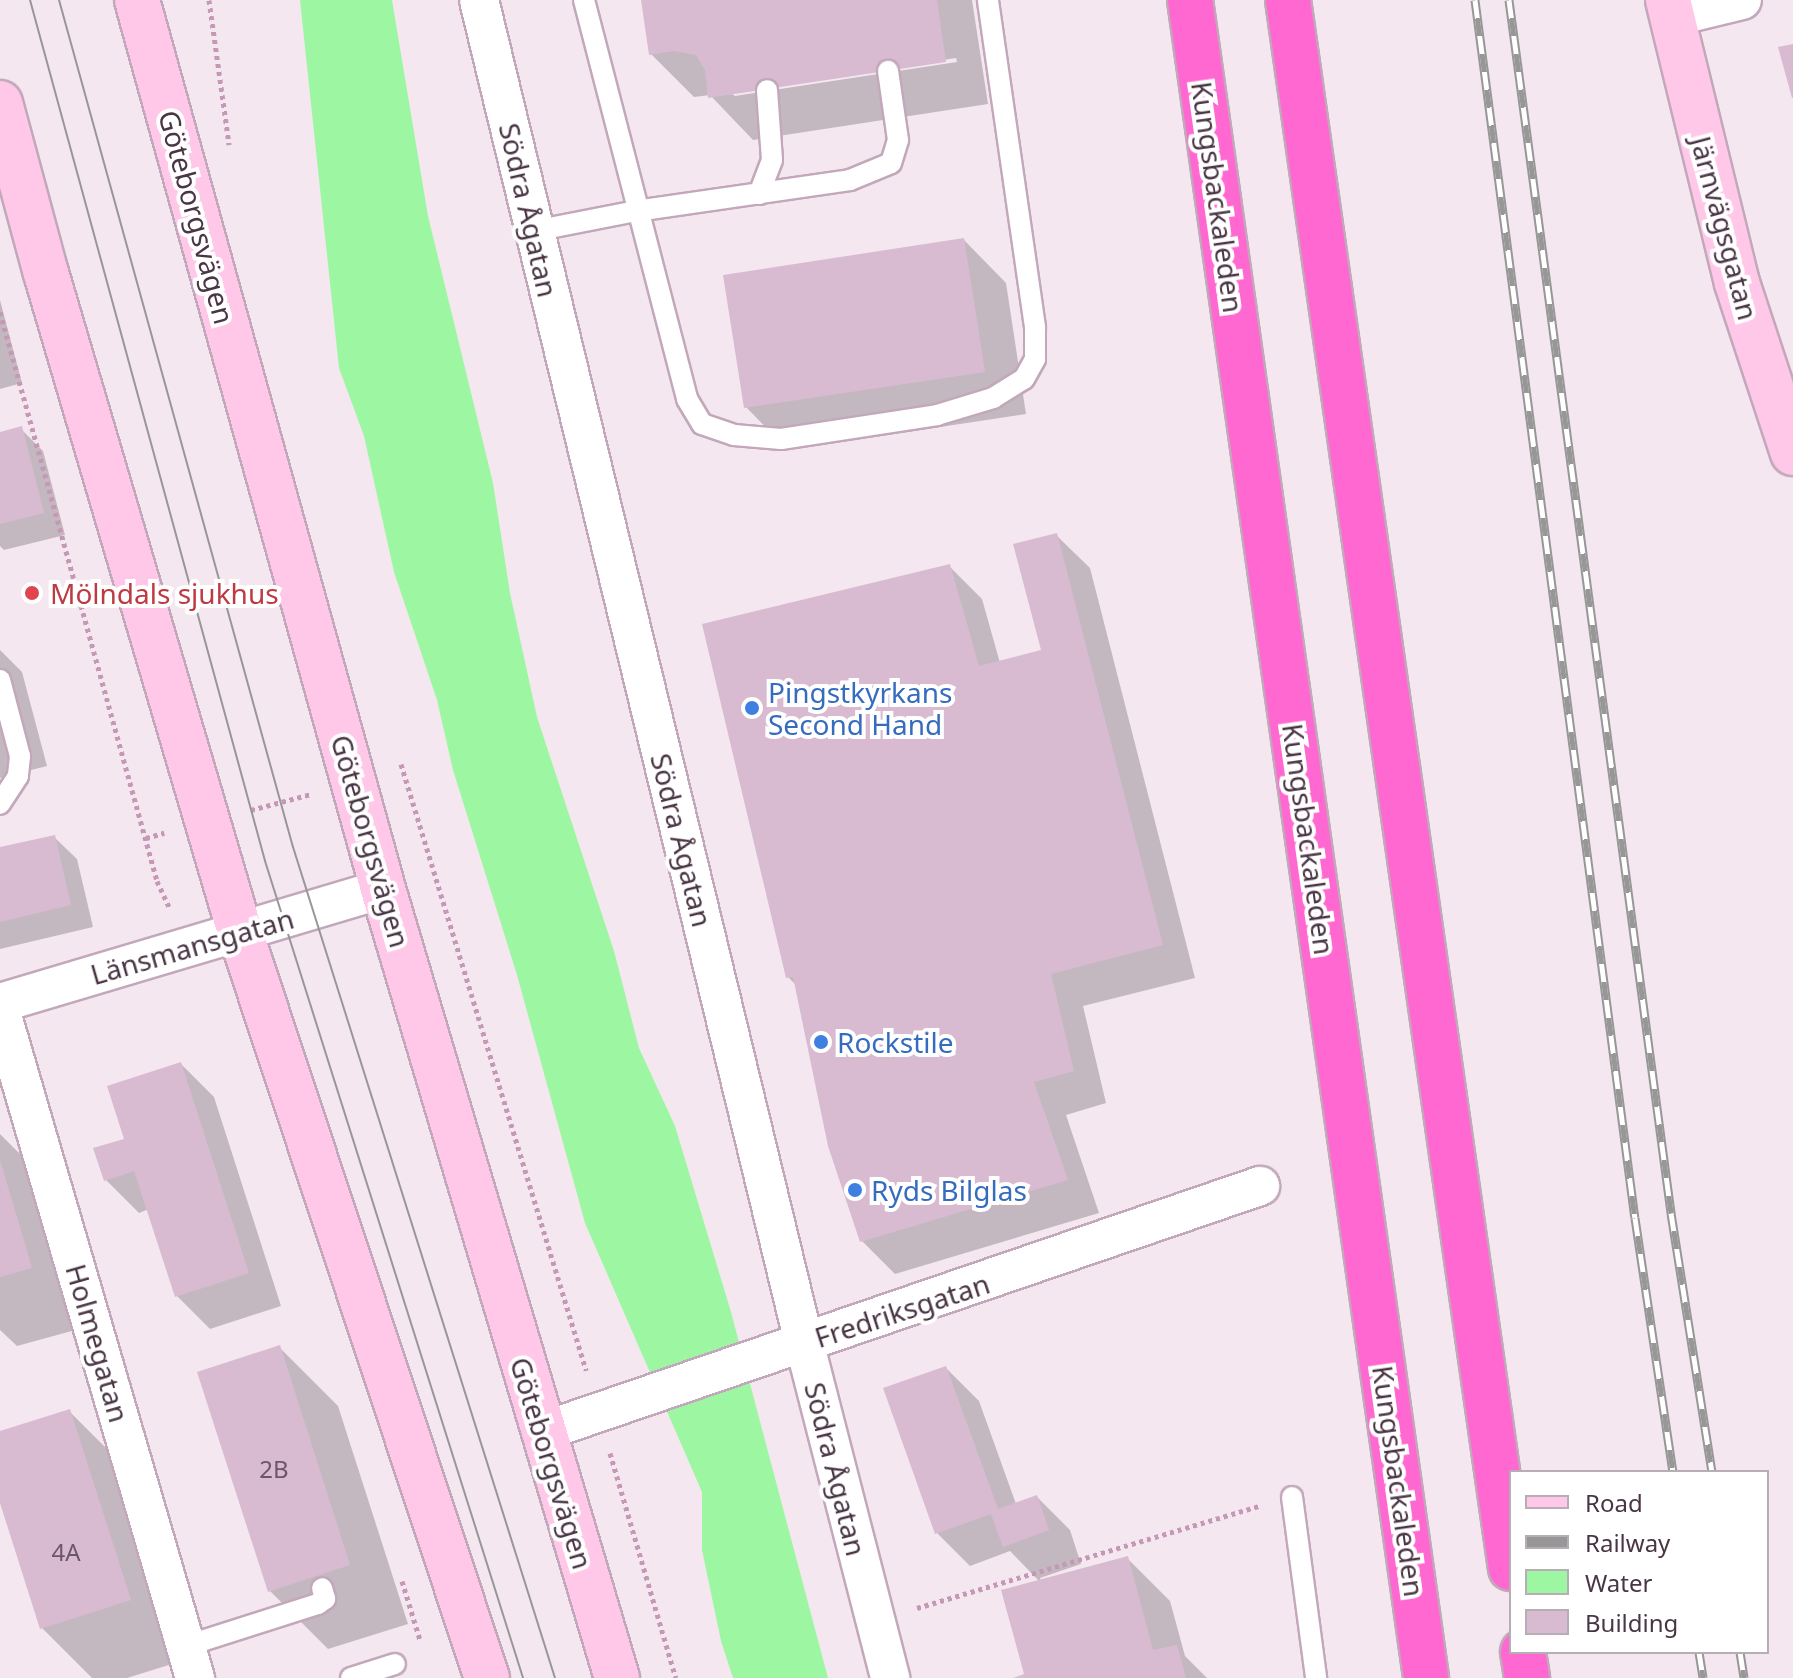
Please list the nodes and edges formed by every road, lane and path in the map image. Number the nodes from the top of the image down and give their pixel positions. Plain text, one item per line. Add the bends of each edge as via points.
1 (137, 0) edge
2 (209, 0) edge
3 (479, 0) edge
4 (584, 0) edge
5 (988, 0) edge
6 (1190, 0) edge
7 (1288, 0) edge
8 (1742, 0) edge
9 (1670, 9) edge
10 (888, 71) dead end
11 (767, 90) dead end
12 (0, 103) edge
13 (230, 149) dead end
14 (759, 194) junction
15 (636, 211) junction
16 (534, 231) junction
17 (0, 312) edge
18 (1793, 453) edge
19 (0, 680) edge
20 (398, 753) dead end
21 (402, 768) junction
22 (354, 783) junction
23 (0, 804) edge
24 (208, 821) junction
25 (146, 838) junction
26 (157, 881) dead end
27 (383, 889) junction
28 (240, 932) junction
29 (0, 1003) edge
30 (0, 1009) edge
31 (1260, 1186) dead end
32 (789, 1347) junction
33 (615, 1407) junction
34 (544, 1431) junction
35 (1292, 1497) joint
36 (1509, 1554) edge
37 (322, 1588) dead end
38 (874, 1620) junction
39 (1523, 1654) edge
40 (190, 1662) edge
41 (395, 1664) dead end
42 (351, 1678) edge
43 (487, 1678) edge
44 (617, 1678) edge
45 (676, 1678) edge
46 (890, 1678) edge
47 (1316, 1678) edge
48 (1426, 1678) edge
49 (1527, 1678) edge

1 - 22 main road, Göteborgsvägen
2 - 13 path
3 - 16 street, Södra Ågatan
4 - 15 lane
5 - 15 lane via 1035,327 1035,359 1024,379 993,398 937,415 781,439 734,435 702,424 687,399
6 - 48 highway, Kungsbackaleden
7 - 36 highway
8 - 9 street
9 - 18 main road, Järnvägsgatan via 1737,283
10 - 14 lane via 898,140 891,163 850,180
11 - 14 lane via 772,160
12 - 24 main road
14 - 15 lane
15 - 16 lane
16 - 32 street, Södra Ågatan
17 - 25 path
19 - 23 lane via 20,756 18,776
20 - 21 path
21 - 22 path
21 - 33 path
22 - 24 path
22 - 27 main road, Göteborgsvägen
24 - 25 path
24 - 28 main road
25 - 26 path
27 - 28 street, Länsmansgatan
27 - 34 main road, Göteborgsvägen
28 - 29 street, Länsmansgatan
28 - 43 main road
30 - 40 street, Holmegatan
31 - 32 street, Fredriksgatan
32 - 33 street, Fredriksgatan
32 - 38 street, Södra Ågatan
33 - 34 street, Fredriksgatan
33 - 45 path
34 - 44 main road, Göteborgsvägen
35 - 38 path
35 - 47 lane
37 - 40 lane via 325,1599 318,1604
38 - 46 street, Södra Ågatan
39 - 49 highway
41 - 42 lane

